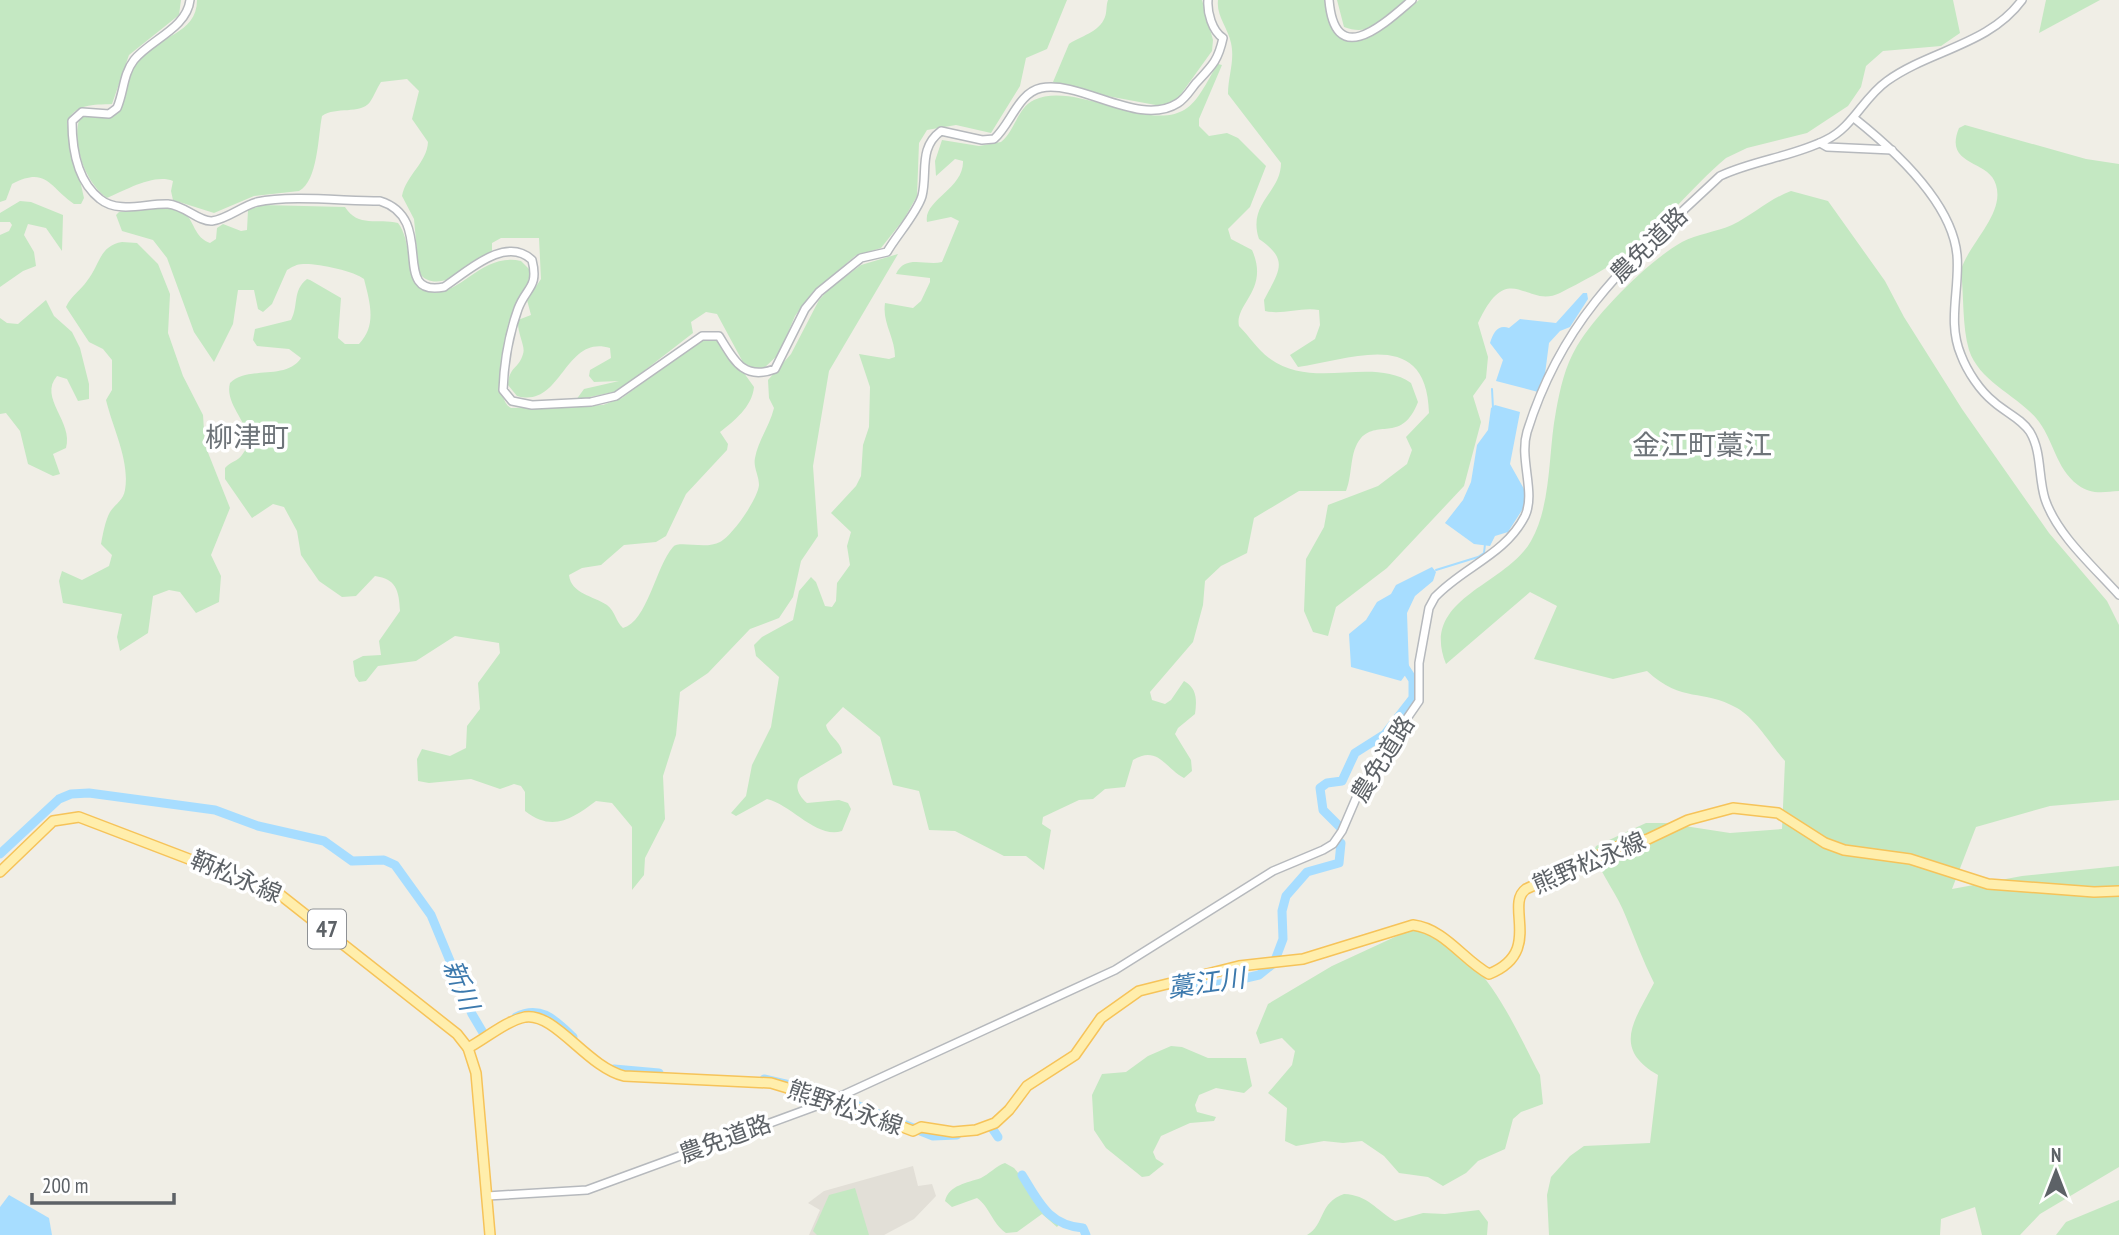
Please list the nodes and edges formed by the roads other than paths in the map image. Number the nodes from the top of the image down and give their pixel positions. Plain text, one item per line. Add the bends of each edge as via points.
1 (190, 0) edge
2 (1208, 0) edge
3 (1329, 0) edge
4 (1412, 0) edge
5 (2022, 0) edge
6 (1854, 118) junction
7 (1820, 143) junction
8 (1892, 150) junction
9 (2119, 595) edge
10 (0, 872) edge
11 (2119, 891) edge
12 (468, 1048) junction
13 (834, 1099) junction
14 (487, 1196) junction
15 (490, 1235) edge

1 - 2 street via 187,14 135,58 117,108 109,114 82,112 72,121 83,182 101,201 127,207 186,207 213,221 267,201 380,201 393,205 407,219 416,277 422,285 435,289 502,252 520,252 532,260 536,275 519,307 503,390 512,401 531,405 616,396 702,336 719,336 749,372 760,375 775,369 818,292 860,258 887,252 922,197 930,139 941,131 982,140 994,138 1028,95 1044,88 1135,107 1164,109 1176,104 1219,59 1223,38 1208,12
3 - 4 street via 1337,28 1361,37 1376,31
5 - 6 street, 農免道路 via 2010,18 1993,29 1888,80
6 - 7 street, 農免道路 via 1841,132
6 - 8 street
7 - 8 street
7 - 13 street, 農免道路 via 1796,155 1720,176 1608,284 1583,316 1549,373 1527,433 1525,515 1497,551 1444,588 1429,608 1418,673 1419,701 1363,782 1333,844 1273,871 1115,970
8 - 9 street via 1939,208 1950,231 1957,253 1954,326 1962,358 1991,400 2032,434 2042,490 2053,517
10 - 12 main road, 鞆松永線 / 47 via 53,821 67,817 86,818 167,848 287,898 457,1034
11 - 13 main road, 熊野松永線 via 1987,884 1910,859 1844,850 1778,813 1733,808 1619,846 1526,889 1519,899 1519,947 1489,974 1437,934 1413,925 1303,959 1239,966 1139,991 1101,1018 1074,1055 1027,1086 1009,1110 987,1128 919,1129
12 - 13 main road, 熊野松永線 via 515,1021 534,1017 551,1023 610,1072 624,1076 771,1083
12 - 14 main road via 476,1073
13 - 14 street, 農免道路 via 587,1190
14 - 15 main road

